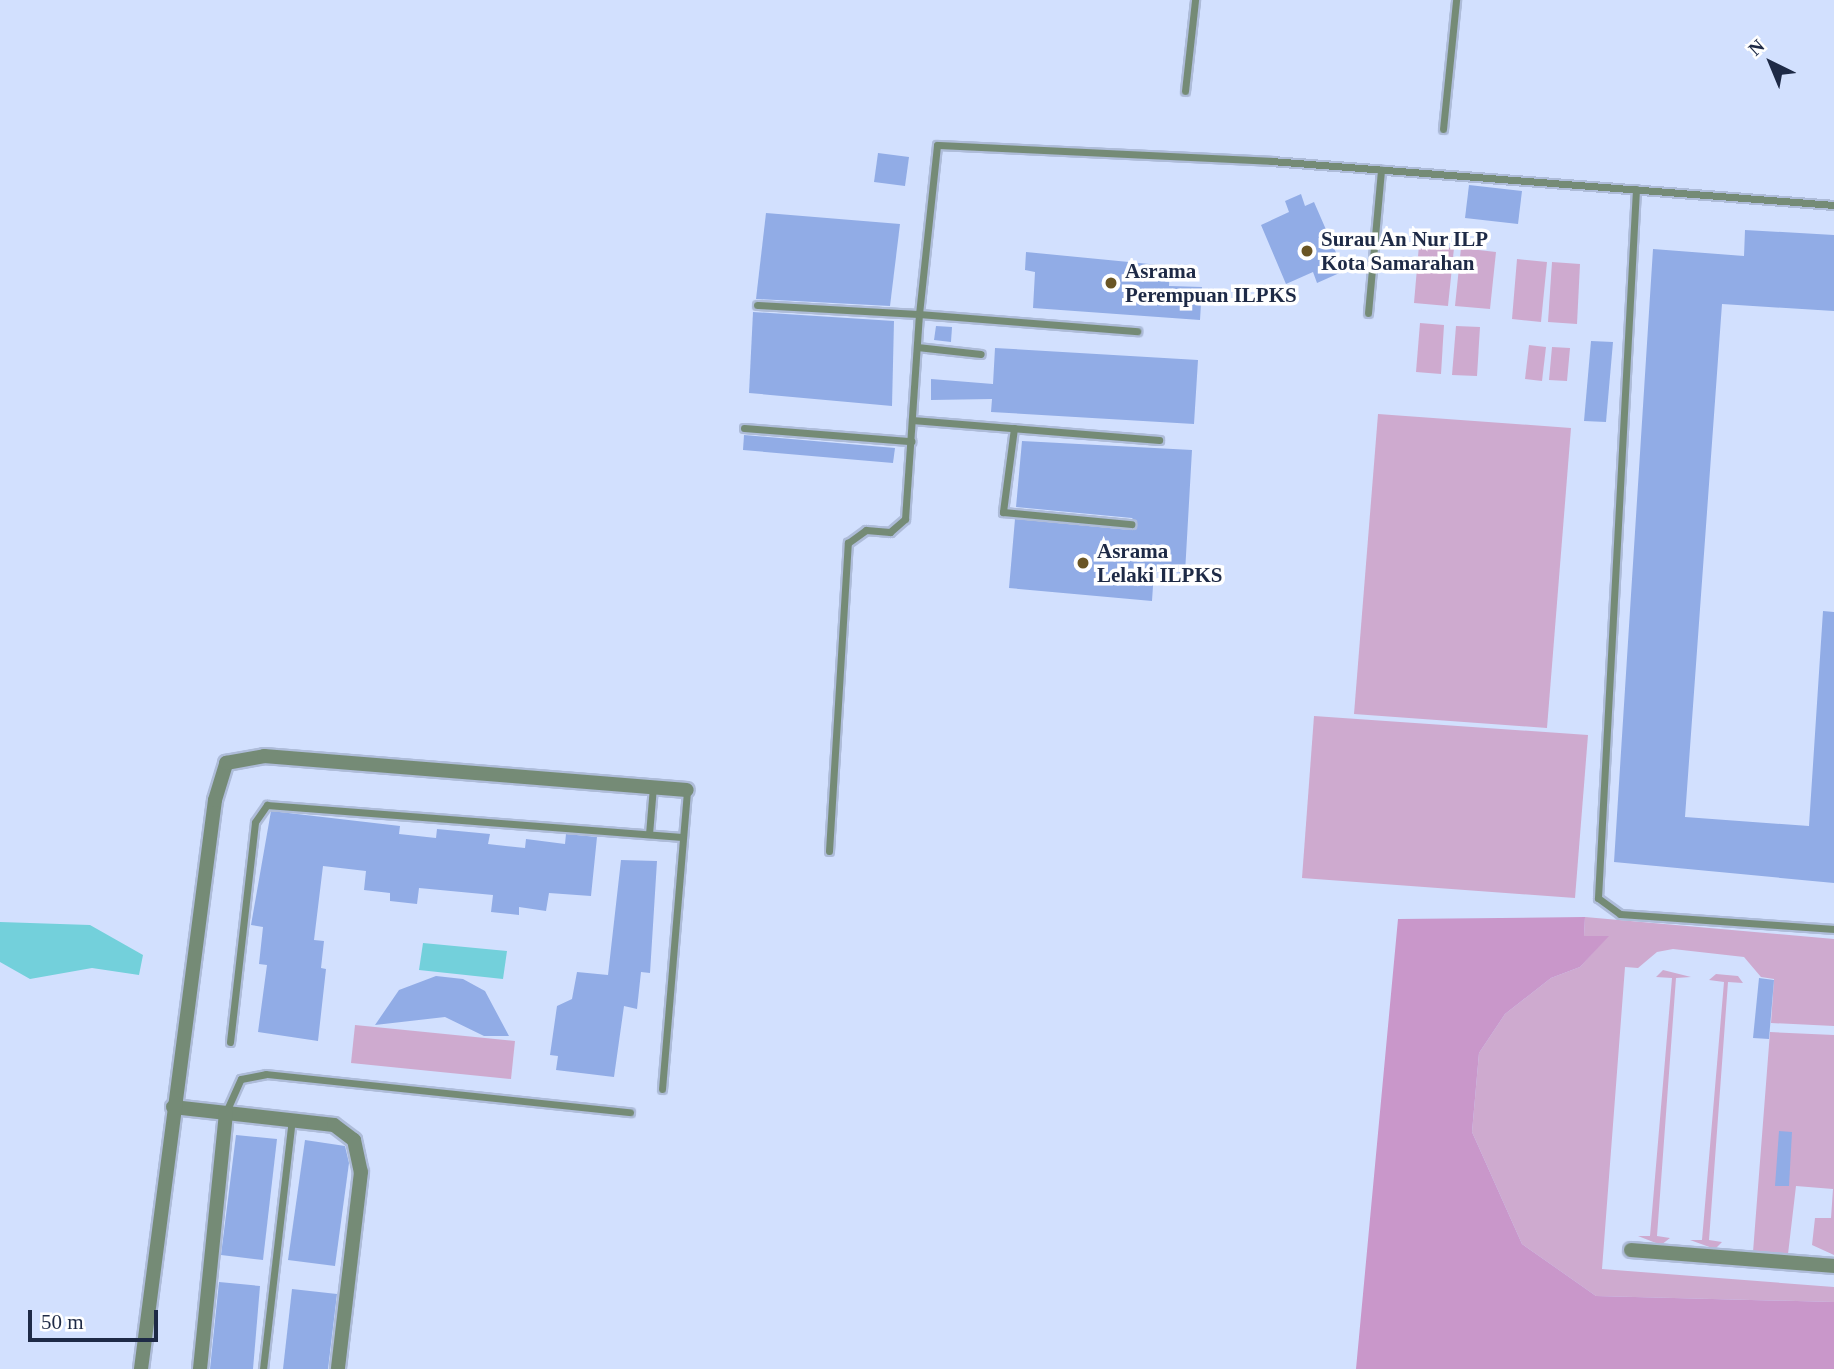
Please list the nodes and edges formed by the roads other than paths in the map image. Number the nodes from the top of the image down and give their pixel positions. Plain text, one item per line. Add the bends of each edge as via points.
1 (1195, 0) edge
2 (1456, 0) edge
3 (1185, 92) dead end
4 (1443, 129) dead end
5 (1381, 170) junction
6 (1636, 189) junction
7 (1834, 205) edge
8 (757, 305) dead end
9 (1368, 313) dead end
10 (919, 314) junction
11 (1138, 331) dead end
12 (917, 347) junction
13 (981, 354) dead end
14 (912, 420) junction
15 (744, 428) dead end
16 (1014, 428) junction
17 (1159, 440) dead end
18 (911, 441) junction
19 (1130, 524) dead end
20 (653, 786) junction
21 (687, 790) joint
22 (649, 834) junction
23 (682, 837) junction
24 (829, 851) dead end
25 (1834, 929) edge
26 (230, 1042) dead end
27 (662, 1089) dead end
28 (173, 1107) junction
29 (630, 1112) dead end
30 (226, 1113) junction
31 (292, 1118) junction
32 (1631, 1250) dead end
33 (1834, 1266) edge
34 (141, 1369) edge
35 (200, 1369) edge
36 (264, 1369) edge
37 (338, 1369) edge

1 - 3 lane
2 - 4 lane
5 - 6 lane
5 - 9 lane
5 - 10 lane via 937,145
6 - 7 lane
6 - 25 lane via 1598,898 1620,914
8 - 10 lane
10 - 11 lane
10 - 12 lane
12 - 13 lane
12 - 14 lane
14 - 16 lane
14 - 18 lane
15 - 18 lane
16 - 17 lane
16 - 19 lane via 1003,512
18 - 24 lane via 905,520 890,532 866,530 848,542
20 - 21 street
20 - 22 lane
20 - 28 street via 264,756 226,763 215,800
21 - 23 lane
22 - 23 lane
22 - 26 lane via 267,804 255,822
23 - 27 lane
28 - 30 street
28 - 34 street
29 - 30 lane via 266,1074 242,1079
30 - 31 street
30 - 35 street
31 - 36 lane
31 - 37 street via 334,1125 354,1140 360,1172
32 - 33 street

